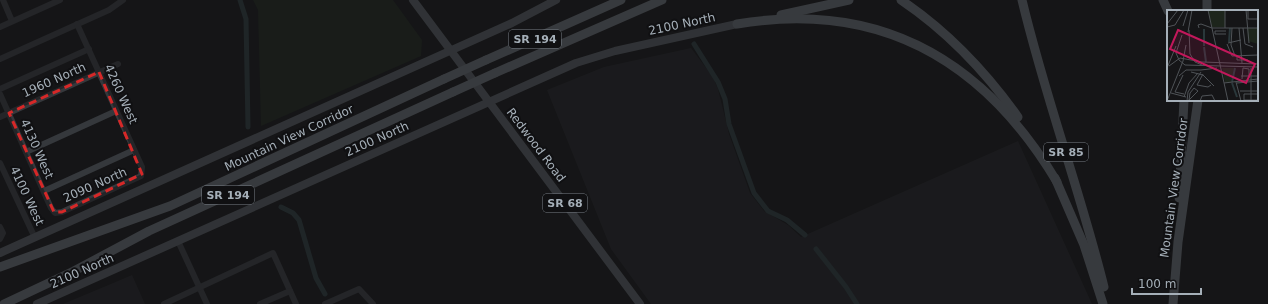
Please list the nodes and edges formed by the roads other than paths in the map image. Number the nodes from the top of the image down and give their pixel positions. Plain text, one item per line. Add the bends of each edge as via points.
1 (3, 0) edge
2 (60, 0) edge
3 (123, 0) edge
4 (413, 0) edge
5 (556, 0) edge
6 (615, 0) edge
7 (621, 0) edge
8 (653, 0) edge
9 (662, 0) edge
10 (849, 0) edge
11 (901, 0) edge
12 (1022, 0) edge
13 (1163, 0) edge
14 (1168, 10) edge
15 (583, 17) junction
16 (12, 21) junction
17 (77, 24) junction
18 (737, 24) junction
19 (0, 27) edge
20 (575, 37) junction
21 (89, 49) junction
22 (450, 51) junction
23 (0, 59) edge
24 (118, 64) dead end
25 (99, 72) junction
26 (0, 89) edge
27 (0, 94) edge
28 (1184, 101) edge
29 (1198, 101) edge
30 (488, 102) junction
31 (116, 111) junction
32 (8, 113) junction
33 (0, 117) edge
34 (134, 150) junction
35 (26, 152) junction
36 (0, 163) edge
37 (142, 174) joint
38 (1057, 182) junction
39 (44, 191) junction
40 (55, 213) joint
41 (0, 227) edge
42 (1, 238) edge
43 (35, 238) junction
44 (178, 241) junction
45 (0, 253) edge
46 (1176, 260) junction
47 (0, 267) edge
48 (199, 287) junction
49 (290, 290) junction
50 (4, 304) edge
51 (37, 304) edge
52 (164, 304) edge
53 (207, 304) edge
54 (260, 304) edge
55 (296, 304) edge
56 (325, 304) edge
57 (373, 304) edge
58 (640, 304) edge
59 (1103, 304) edge
60 (1108, 304) edge
61 (1173, 304) edge

1 - 16 street
2 - 16 street
3 - 17 street
4 - 22 main road, Redwood Road / SR 68
5 - 22 main road
6 - 15 highway
7 - 15 highway
8 - 20 highway
9 - 20 highway
10 - 18 highway
11 - 38 highway via 944,34 990,80 1030,134
12 - 60 highway, SR 85 via 1079,194
13 - 14 highway
15 - 47 highway, Mountain View Corridor / SR 194, bridge via 170,206
16 - 19 street
17 - 21 street, 4260 West
17 - 23 street
18 - 30 main road, 2100 North via 590,58
18 - 38 highway via 787,19 838,21 879,30 919,45 962,71 994,99 1022,131
20 - 50 highway, SR 194, bridge via 149,230 74,271
21 - 25 street, 4260 West
21 - 26 street
22 - 30 main road, Redwood Road / SR 68
22 - 43 main road
24 - 25 street, 1960 North
25 - 31 street, 4260 West
25 - 32 street, 1960 North
27 - 32 street, 4130 West
28 - 46 highway
29 - 46 highway, Mountain View Corridor
30 - 44 main road, 2100 North
30 - 58 main road, Redwood Road / SR 68
31 - 34 street, 4260 West
31 - 35 street
32 - 33 street, 1960 North
32 - 35 street, 4130 West
34 - 37 street, 4260 West
34 - 39 street
35 - 39 street, 4130 West
36 - 43 street, 4100 West
37 - 40 street, 2090 North via 83,203
38 - 59 highway via 1084,245
39 - 40 street, 4130 West
41 - 42 street
43 - 45 main road
44 - 48 street
44 - 51 main road, 2100 North
46 - 61 highway, Mountain View Corridor
48 - 49 street via 273,253
48 - 52 street
48 - 53 street
49 - 54 street
49 - 55 street
56 - 57 street via 359,289

